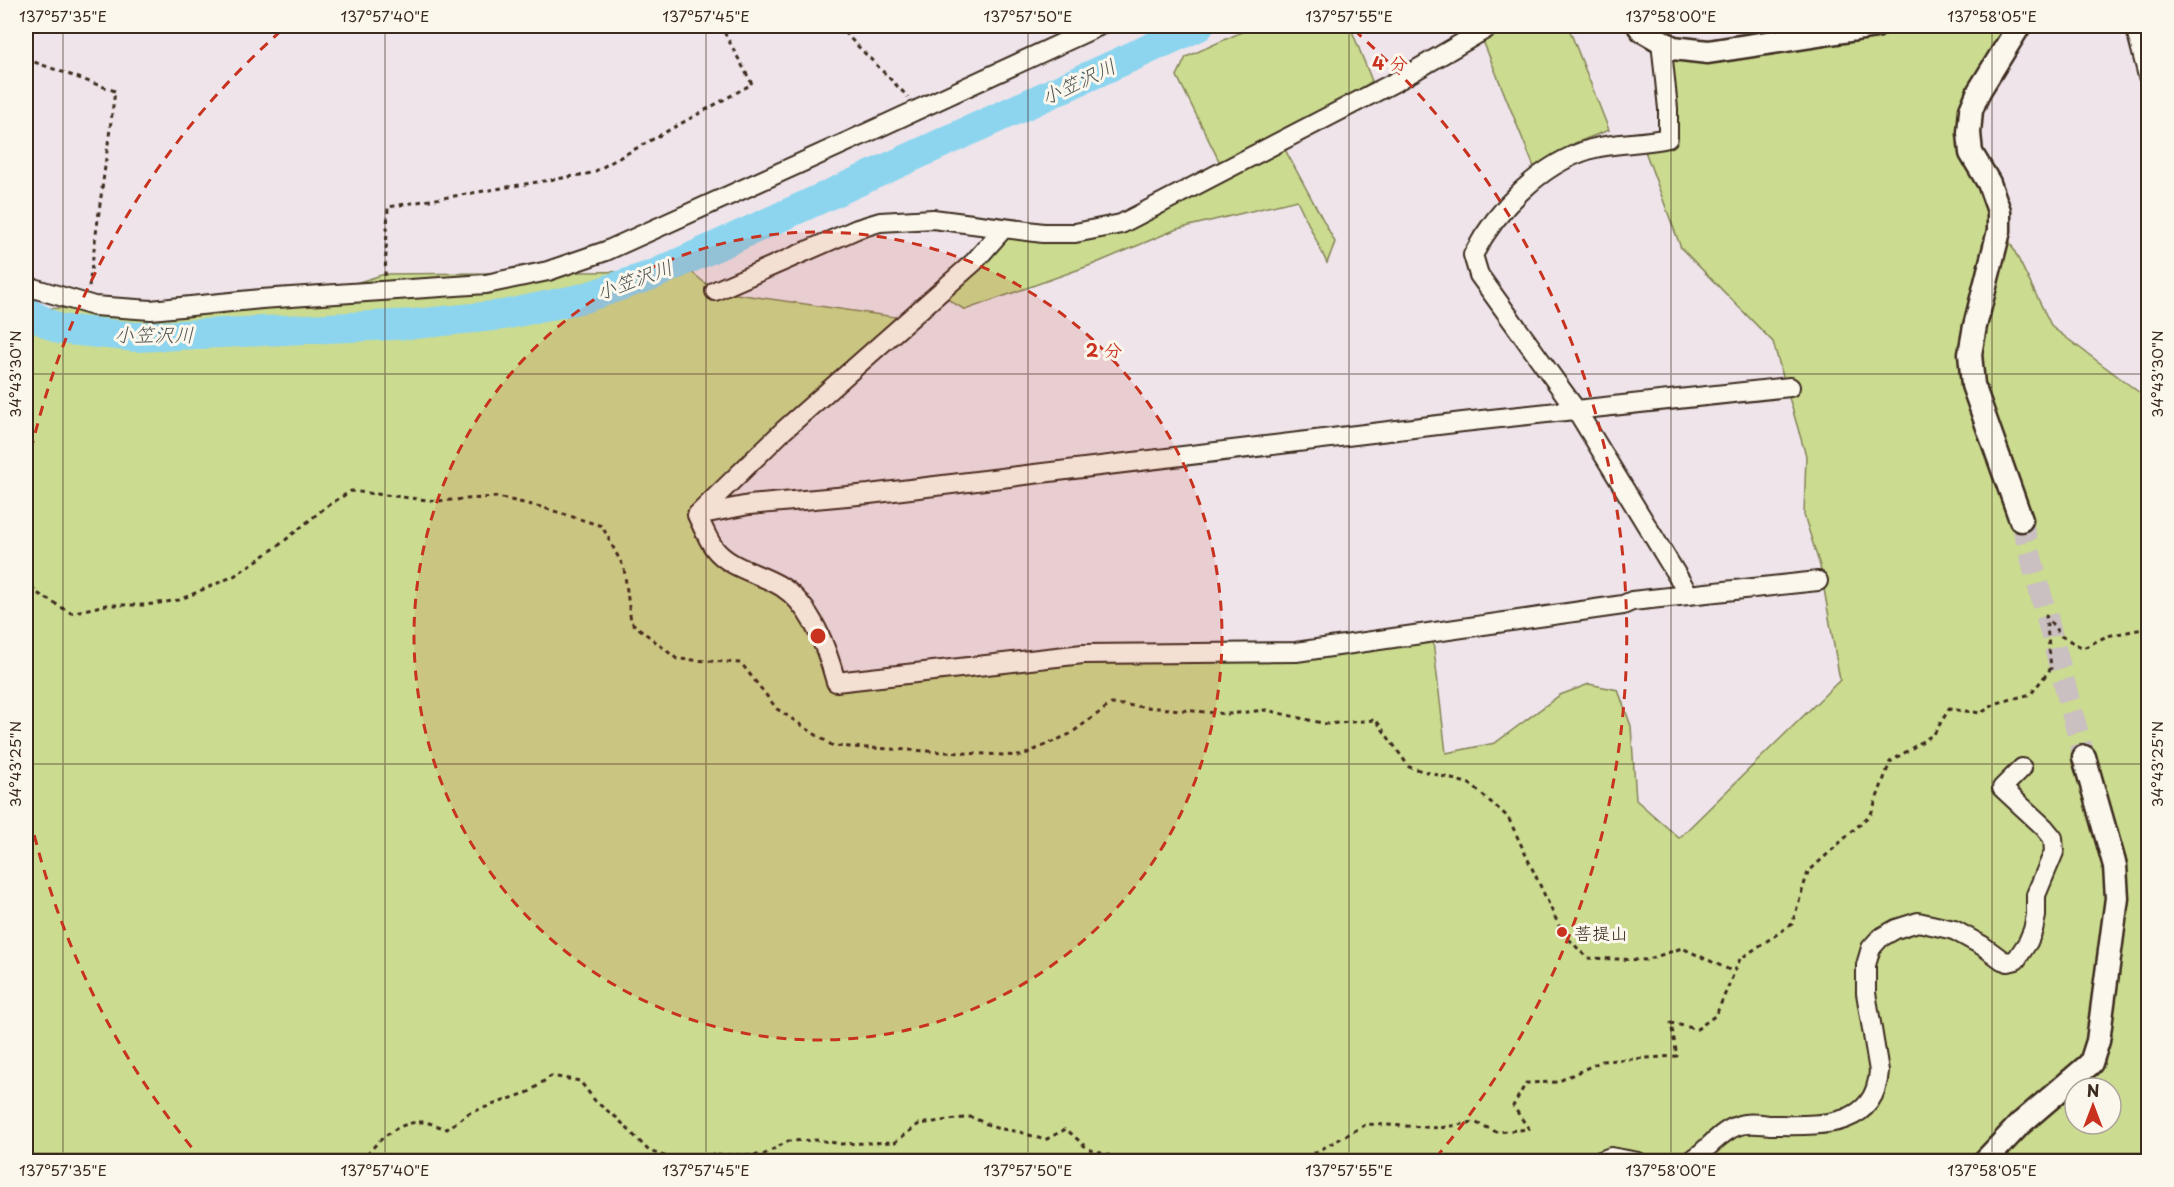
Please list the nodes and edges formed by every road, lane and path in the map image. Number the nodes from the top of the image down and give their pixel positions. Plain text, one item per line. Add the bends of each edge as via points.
1 (721, 26) edge
2 (838, 26) edge
3 (1100, 26) edge
4 (1491, 26) edge
5 (1639, 26) edge
6 (1876, 26) edge
7 (2019, 26) edge
8 (2135, 26) edge
9 (1661, 41) junction
10 (26, 59) edge
11 (2148, 76) edge
12 (919, 109) junction
13 (26, 148) edge
14 (26, 156) edge
15 (1004, 228) junction
16 (26, 286) edge
17 (384, 289) junction
18 (715, 291) dead end
19 (87, 304) junction
20 (1790, 387) dead end
21 (1577, 411) junction
22 (697, 515) junction
23 (2021, 520) tunnel mouth
24 (1818, 581) dead end
25 (1689, 595) junction
26 (2148, 628) edge
27 (2084, 757) tunnel mouth
28 (2022, 768) dead end
29 (362, 1161) edge
30 (683, 1161) edge
31 (1130, 1161) edge
32 (1234, 1161) edge
33 (1598, 1161) edge
34 (1638, 1161) edge
35 (1689, 1161) edge
36 (1984, 1161) edge

1 - 17 path via 752,84 592,173 388,207
2 - 12 path
3 - 12 street
4 - 15 street via 1397,81 1121,224 1075,233
5 - 9 street
6 - 9 street via 1708,52 1673,48
7 - 23 street via 1979,91 1971,110 1969,133 1971,153 1989,183 1999,212 1999,231 1970,354 1973,385
8 - 11 street
9 - 21 street via 1668,138 1590,150 1566,159 1508,204 1482,236 1473,255 1479,275
10 - 19 path via 116,91
12 - 17 street via 593,257 548,272 486,284
13 - 14 path
15 - 18 street via 933,219 880,222
15 - 22 street via 974,262 784,430
16 - 19 street
17 - 19 street via 151,310
20 - 21 street
21 - 22 street via 749,505
21 - 25 street
22 - 25 street via 714,548 727,561 782,587 801,603 831,662 836,682 1083,654 1296,652
24 - 25 street
26 - 32 path via 2107,636 2083,648 2061,636 2046,615 2051,669 2031,694 1997,703 1981,713 1949,709 1934,734 1890,762 1871,814 1808,872 1792,924 1740,959 1716,1015 1697,1029 1671,1023 1677,1056 1602,1061 1557,1082 1526,1083 1513,1106 1529,1130 1497,1132 1474,1122 1440,1128 1367,1124 1307,1157
27 - 36 street via 2115,866 2117,898 2098,1041 2091,1063
28 - 35 street via 2001,788 2044,827 2053,838 2054,852 2038,886 2033,930 2016,960 2001,960 1954,930 1918,922 1880,938 1871,948 1866,965 1866,993 1879,1071 1872,1099 1847,1119 1831,1124 1738,1126
29 - 30 path via 375,1143 398,1127 424,1122 447,1130 470,1113 529,1092 551,1076 580,1081 596,1102 649,1151
30 - 31 path via 709,1155 762,1155 788,1141 895,1142 919,1124 971,1117 996,1128 1045,1140 1066,1129 1088,1149
33 - 34 street

